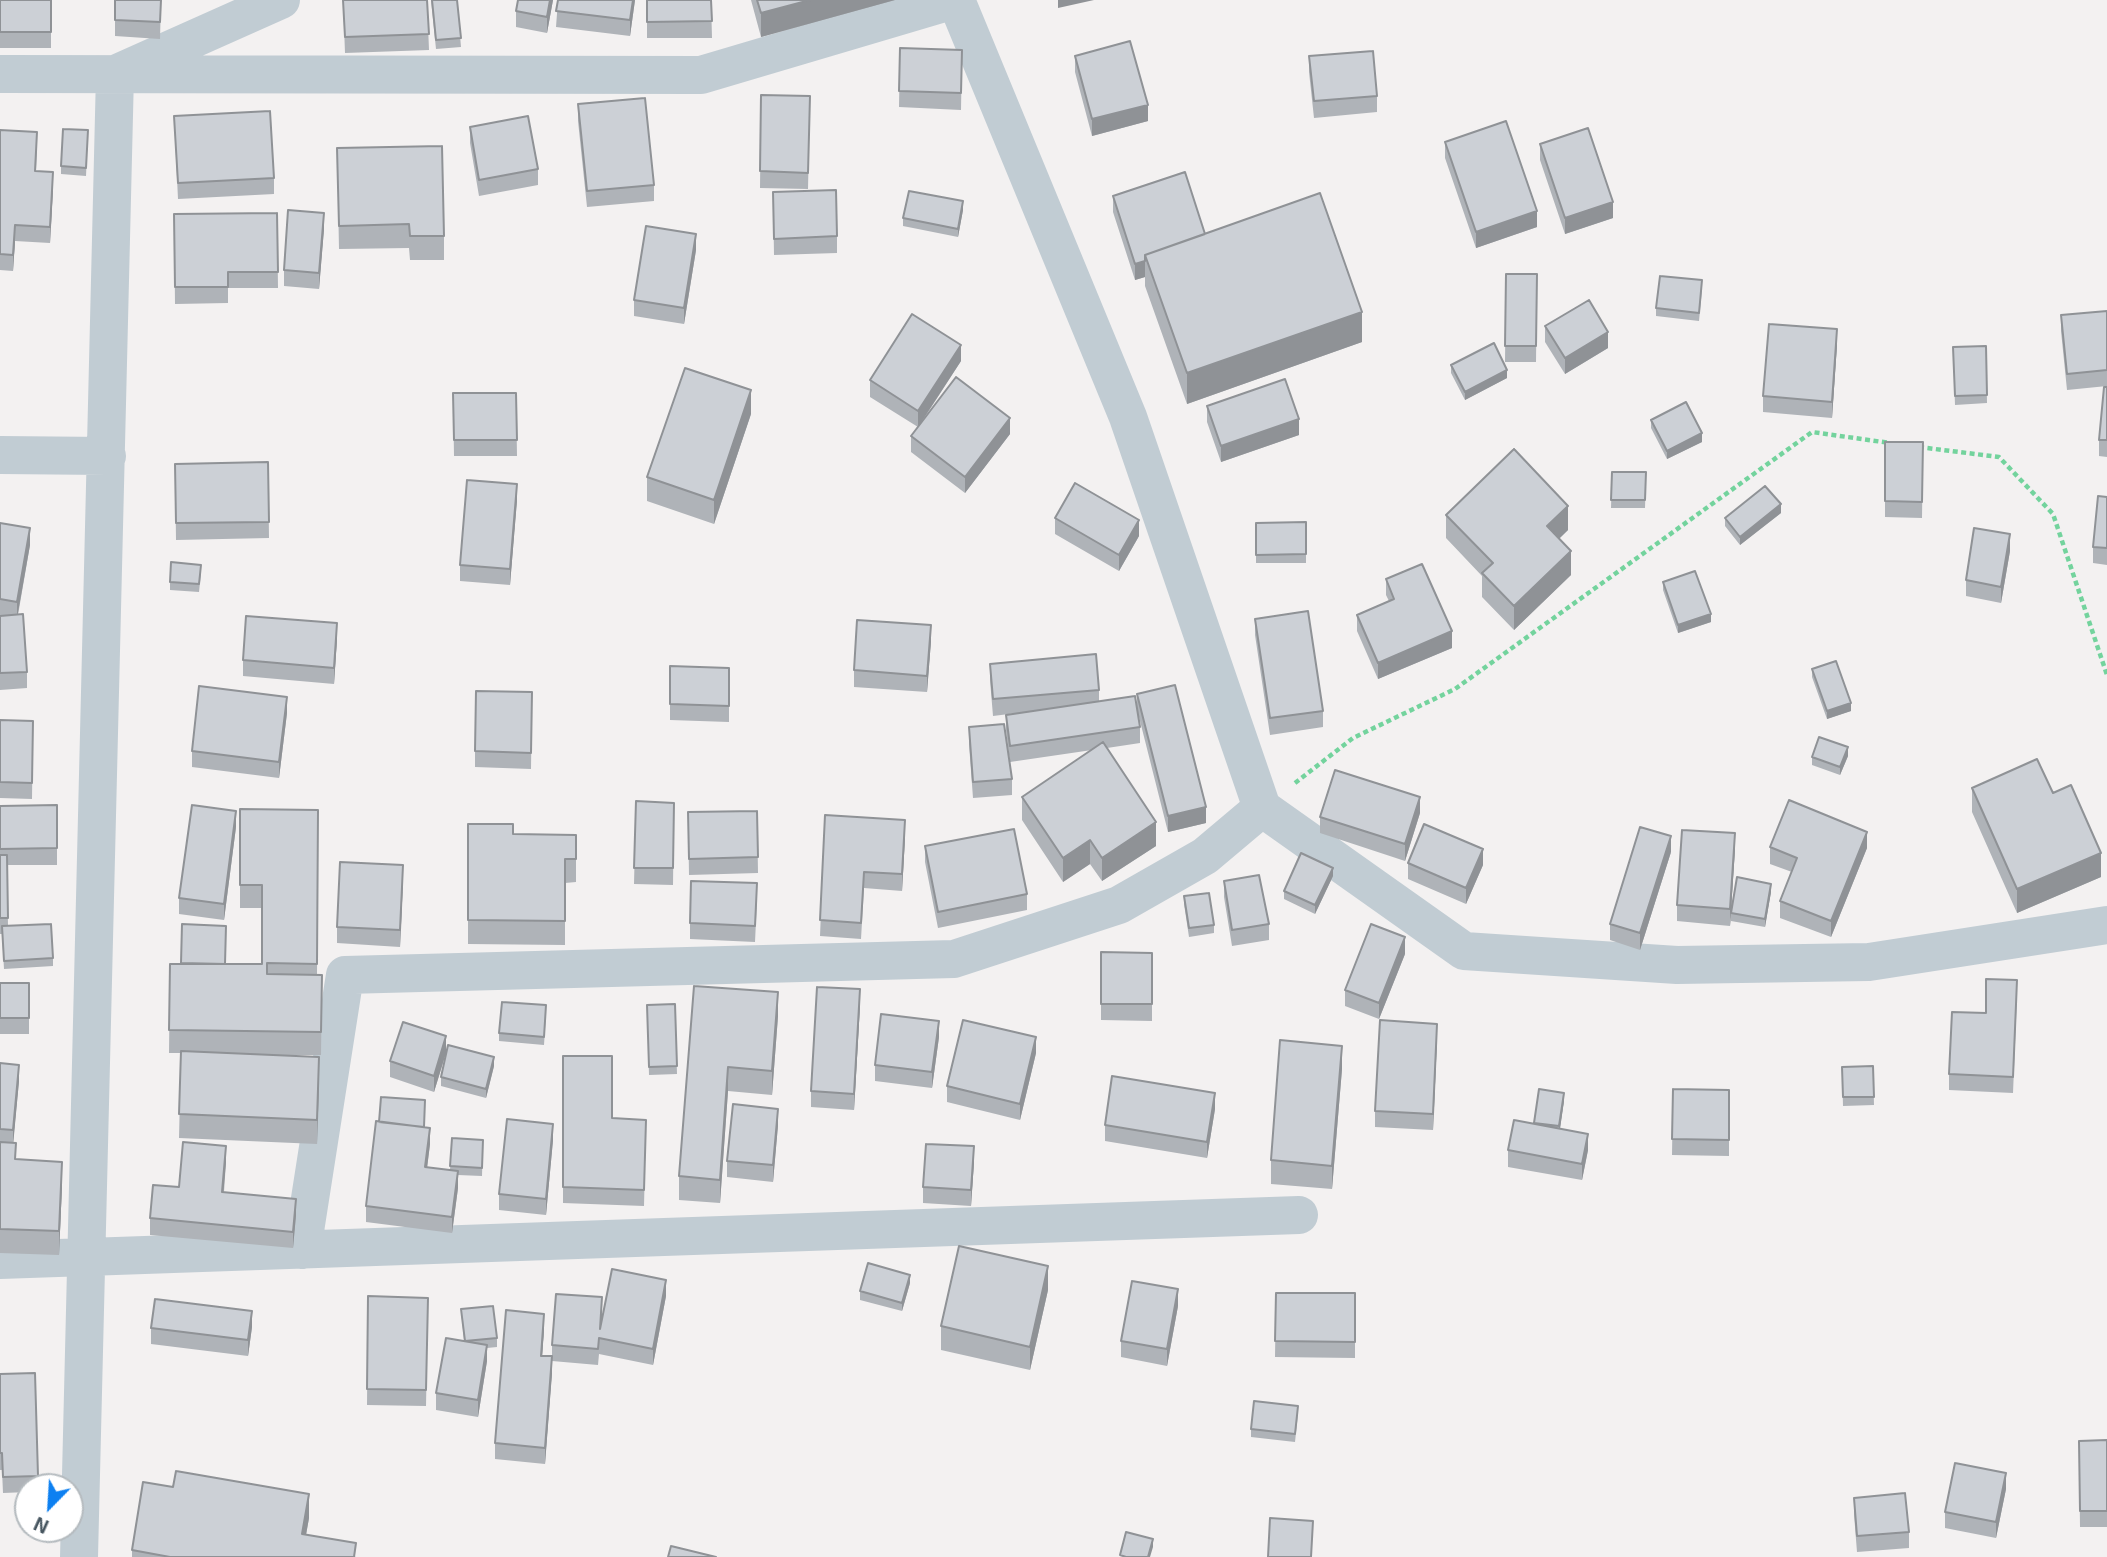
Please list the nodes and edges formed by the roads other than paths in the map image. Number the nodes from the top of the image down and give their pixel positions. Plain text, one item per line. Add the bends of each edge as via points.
1 (281, 0) edge
2 (955, 0) edge
3 (0, 74) edge
4 (115, 74) junction
5 (0, 455) edge
6 (107, 456) junction
7 (1262, 808) junction
8 (2107, 925) edge
9 (1299, 1215) dead end
10 (303, 1250) junction
11 (86, 1258) junction
12 (0, 1261) edge
13 (79, 1557) edge

1 - 4 street
2 - 4 street via 701,75
2 - 7 street via 1128,417
3 - 4 street
4 - 6 street
5 - 6 street
6 - 11 street
7 - 8 street via 1464,951 1677,965 1869,962
7 - 10 street via 1205,856 1119,905 954,959 345,975
9 - 10 street
10 - 11 street
11 - 12 street
11 - 13 street

